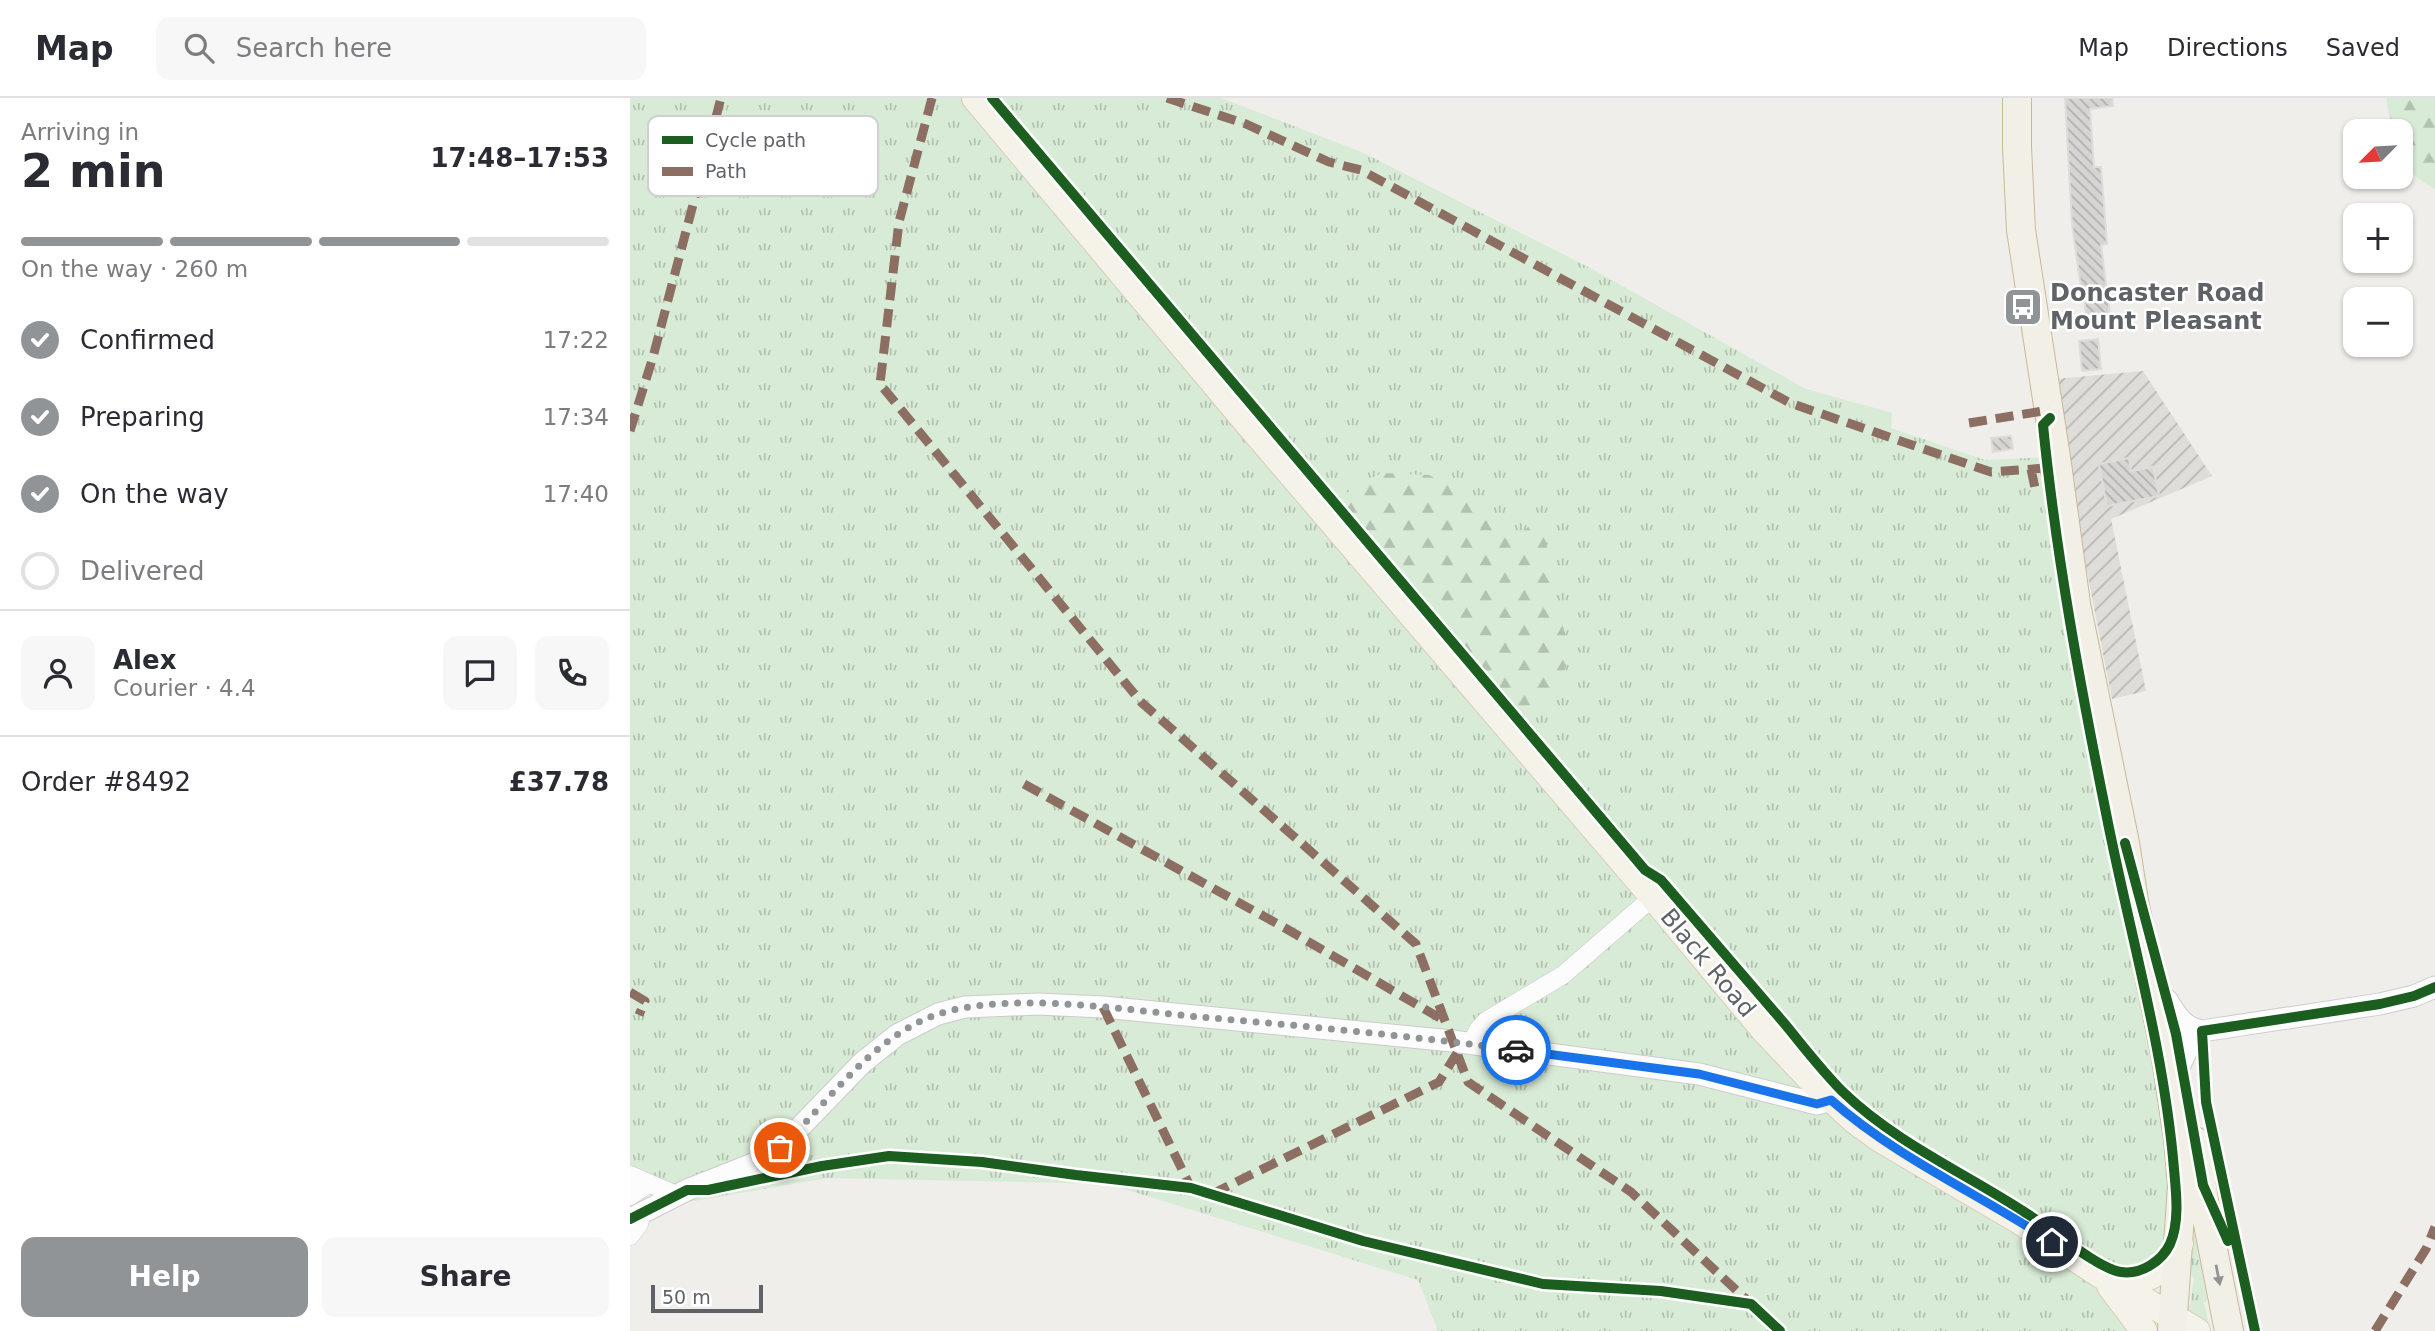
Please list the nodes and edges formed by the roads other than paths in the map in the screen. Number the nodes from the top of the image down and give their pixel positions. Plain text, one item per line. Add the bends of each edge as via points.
1 (975, 98) edge
2 (2017, 98) edge
3 (2125, 843) junction
4 (1653, 897) junction
5 (2435, 987) edge
6 (2182, 1043) junction
7 (1471, 1044) junction
8 (1831, 1100) junction
9 (630, 1175) edge
10 (648, 1184) junction
11 (676, 1195) junction
12 (634, 1209) edge
13 (630, 1236) edge
14 (2180, 1244) junction
15 (2099, 1274) junction
16 (2181, 1326) edge
17 (2144, 1331) edge
18 (2229, 1331) edge

1 - 4 main road, Black Road
2 - 3 highway via 2021,230 2076,604
3 - 6 highway via 2166,1000
3 - 6 highway via 2134,901
4 - 7 street via 1563,975 1486,1021
4 - 8 main road, Black Road via 1763,1029
5 - 6 street via 2380,1004
6 - 14 highway
6 -> 18 highway via 2207,1219
7 - 8 street via 1699,1074 1817,1104
7 - 11 street via 1103,1007 965,1007 938,1014 897,1035 862,1063 780,1148 758,1162
8 - 15 main road, Black Road via 1880,1139
9 - 10 street
10 - 11 street
10 - 12 street
11 - 12 street
12 - 13 street via 639,1224
14 - 15 main road, Black Road via 2163,1270 2142,1279 2121,1281
14 - 16 highway
15 - 16 main road, Black Road
15 - 17 main road, Black Road

